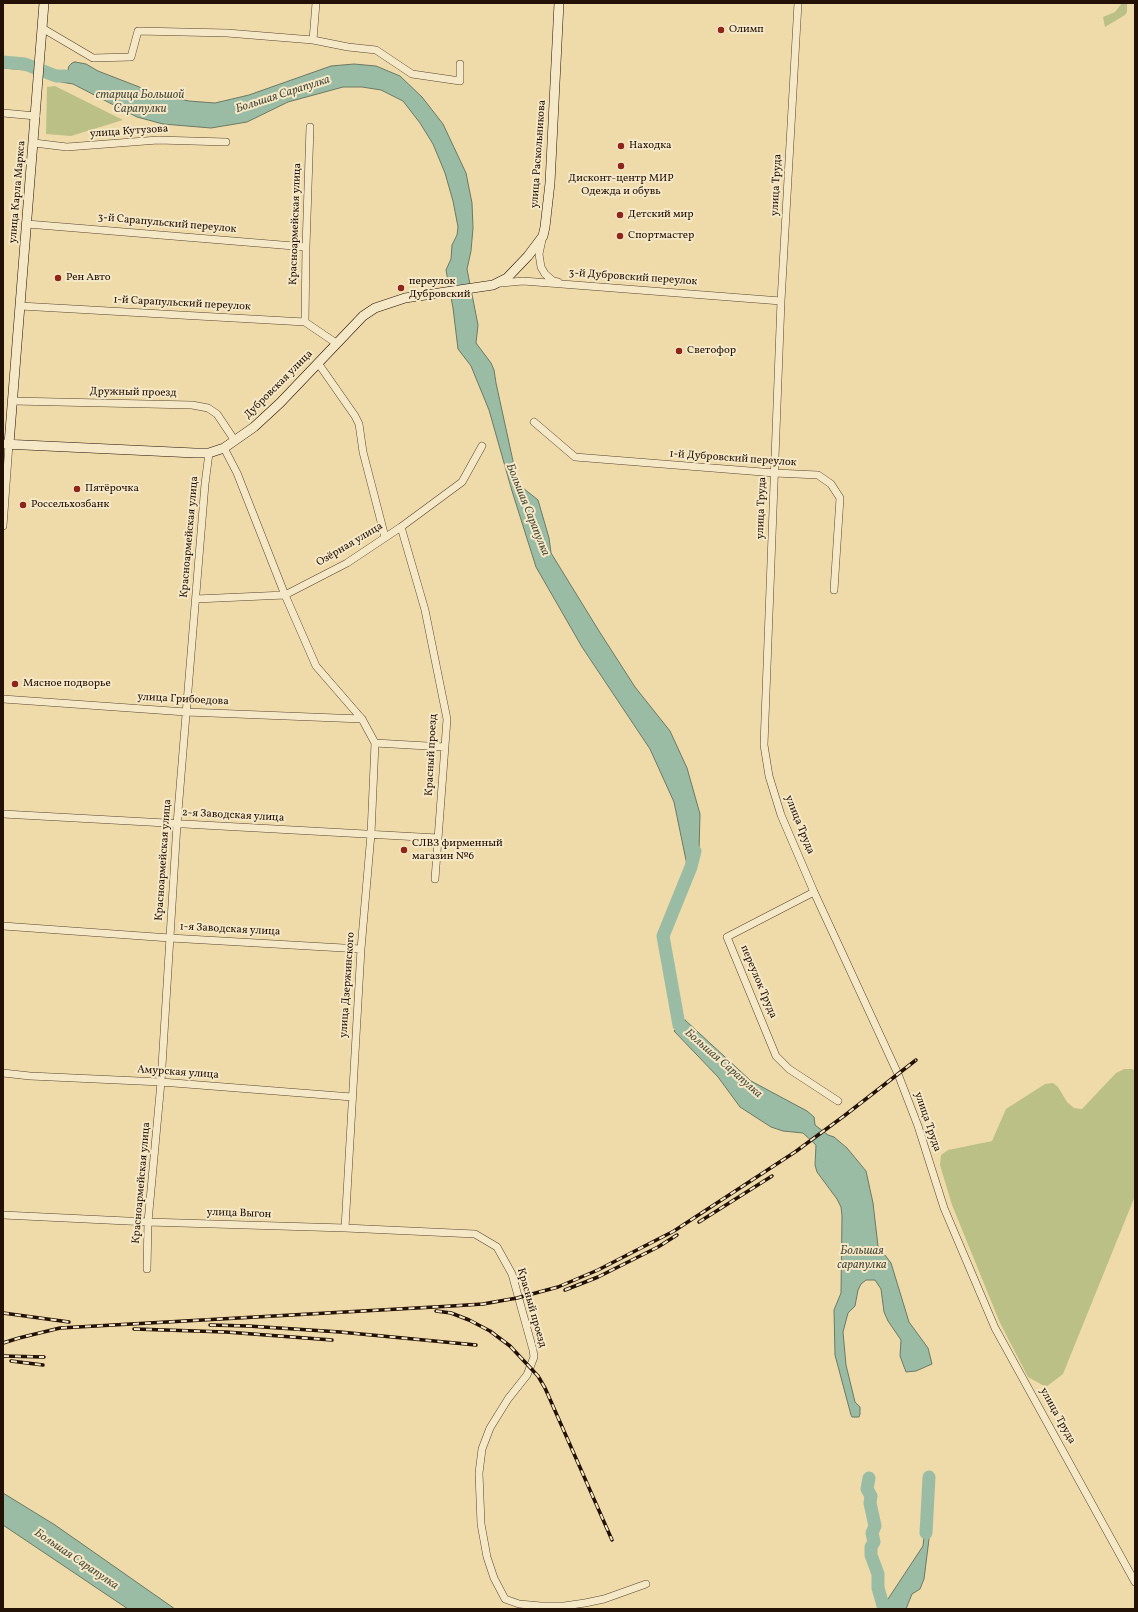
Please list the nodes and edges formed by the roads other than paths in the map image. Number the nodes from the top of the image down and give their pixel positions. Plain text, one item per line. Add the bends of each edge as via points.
1 (44, 3) edge
2 (316, 3) edge
3 (558, 3) edge
4 (798, 3) edge
5 (42, 28) junction
6 (313, 40) junction
7 (460, 64) dead end
8 (3, 113) edge
9 (36, 116) junction
10 (310, 127) dead end
11 (226, 142) dead end
12 (34, 143) junction
13 (27, 224) junction
14 (543, 236) junction
15 (306, 248) junction
16 (564, 284) junction
17 (488, 285) junction
18 (781, 301) junction
19 (20, 306) junction
20 (305, 322) junction
21 (336, 343) junction
22 (318, 363) junction
23 (13, 401) junction
24 (534, 422) dead end
25 (235, 441) junction
26 (6, 444) edge
27 (482, 446) dead end
28 (224, 448) junction
29 (210, 453) junction
30 (775, 473) junction
31 (3, 526) edge
32 (401, 527) junction
33 (385, 537) junction
34 (834, 590) dead end
35 (286, 595) junction
36 (196, 599) junction
37 (3, 699) edge
38 (186, 712) junction
39 (362, 719) junction
40 (376, 743) junction
41 (445, 748) junction
42 (3, 814) edge
43 (177, 824) junction
44 (372, 834) junction
45 (438, 838) junction
46 (435, 879) dead end
47 (814, 892) junction
48 (3, 926) edge
49 (170, 938) junction
50 (361, 949) junction
51 (3, 1073) edge
52 (161, 1082) junction
53 (352, 1097) junction
54 (838, 1101) dead end
55 (3, 1215) edge
56 (148, 1222) junction
57 (345, 1228) junction
58 (475, 1234) joint
59 (147, 1269) dead end
60 (1135, 1582) edge
61 (646, 1584) dead end

1 - 5 main road, улица Карла Маркса
2 - 6 street
3 - 14 main road, улица Раскольникова via 550,183
4 - 18 street, улица Труда
5 - 6 street via 93,58 131,57 138,31 227,33
5 - 9 main road, улица Карла Маркса
6 - 7 street via 376,50 412,74 460,81
8 - 9 street
9 - 12 main road, улица Карла Маркса
10 - 15 street, Красноармейская улица
11 - 12 street, улица Кутузова via 158,140 67,147
12 - 13 main road, улица Карла Маркса
13 - 15 street, 3-й Сарапульский переулок
13 - 19 main road, улица Карла Маркса
14 - 16 street via 538,254 541,267 553,281
14 - 17 main road, улица Раскольникова via 507,278
15 - 20 street, Красноармейская улица
16 - 17 street, 3-й Дубровский переулок via 523,281
16 - 18 street, 3-й Дубровский переулок
17 - 21 main road, Дубровская улица via 405,298 375,308 363,316
18 - 30 street, улица Труда
19 - 20 street, 1-й Сарапульский переулок
19 - 23 main road, улица Карла Маркса
20 - 21 street
21 - 22 main road, Дубровская улица
22 - 25 main road, Дубровская улица via 280,403
22 - 33 street via 359,424 363,452
23 - 25 street, Дружный проезд via 192,405 208,408 217,414
23 - 26 main road, улица Карла Маркса
24 - 30 street, 1-й Дубровский переулок via 575,457
25 - 28 main road, Дубровская улица
26 - 29 main road, Дубровская улица
26 - 31 street, улица Карла Маркса
27 - 32 street, Озёрная улица via 462,482
28 - 29 main road, Дубровская улица
28 - 35 street via 237,473
29 - 36 street, Красноармейская улица via 205,484
30 - 34 street, 1-й Дубровский переулок via 818,475 831,484 840,498
30 - 47 street, улица Труда via 764,745 769,776 781,815
32 - 33 street, Озёрная улица
32 - 41 street, Красный проезд via 425,610 447,718
33 - 35 street, Озёрная улица via 347,563
35 - 36 street, Озёрная улица
35 - 39 street via 316,666
36 - 38 street, Красноармейская улица
37 - 38 street, улица Грибоедова
38 - 39 street, улица Грибоедова
38 - 43 street, Красноармейская улица
39 - 40 street
40 - 41 street
40 - 44 street, улица Дзержинского
41 - 45 street, Красный проезд
42 - 43 street, 2-я Заводская улица
43 - 44 street, 2-я Заводская улица
43 - 49 street, Красноармейская улица
44 - 45 street, 2-я Заводская улица
44 - 50 street, улица Дзержинского
45 - 46 street, Красный проезд
47 - 54 street, переулок Труда via 727,937 776,1056 789,1069
47 - 60 street, улица Труда via 898,1074 918,1126 944,1208 995,1328
48 - 49 street, 1-я Заводская улица
49 - 50 street, 1-я Заводская улица
49 - 52 street, Красноармейская улица
50 - 53 street, улица Дзержинского
51 - 52 street, Амурская улица
52 - 53 street, Амурская улица
52 - 56 street, Красноармейская улица
53 - 57 street, улица Дзержинского
55 - 56 street, улица Выгон
56 - 57 street, улица Выгон
56 - 59 street, Красноармейская улица
57 - 58 street, улица Выгон
58 - 61 street, Красный проезд via 497,1247 512,1274 534,1357 527,1375 490,1428 479,1462 480,1524 487,1558 501,1594 510,1602 519,1604 564,1606 604,1598

